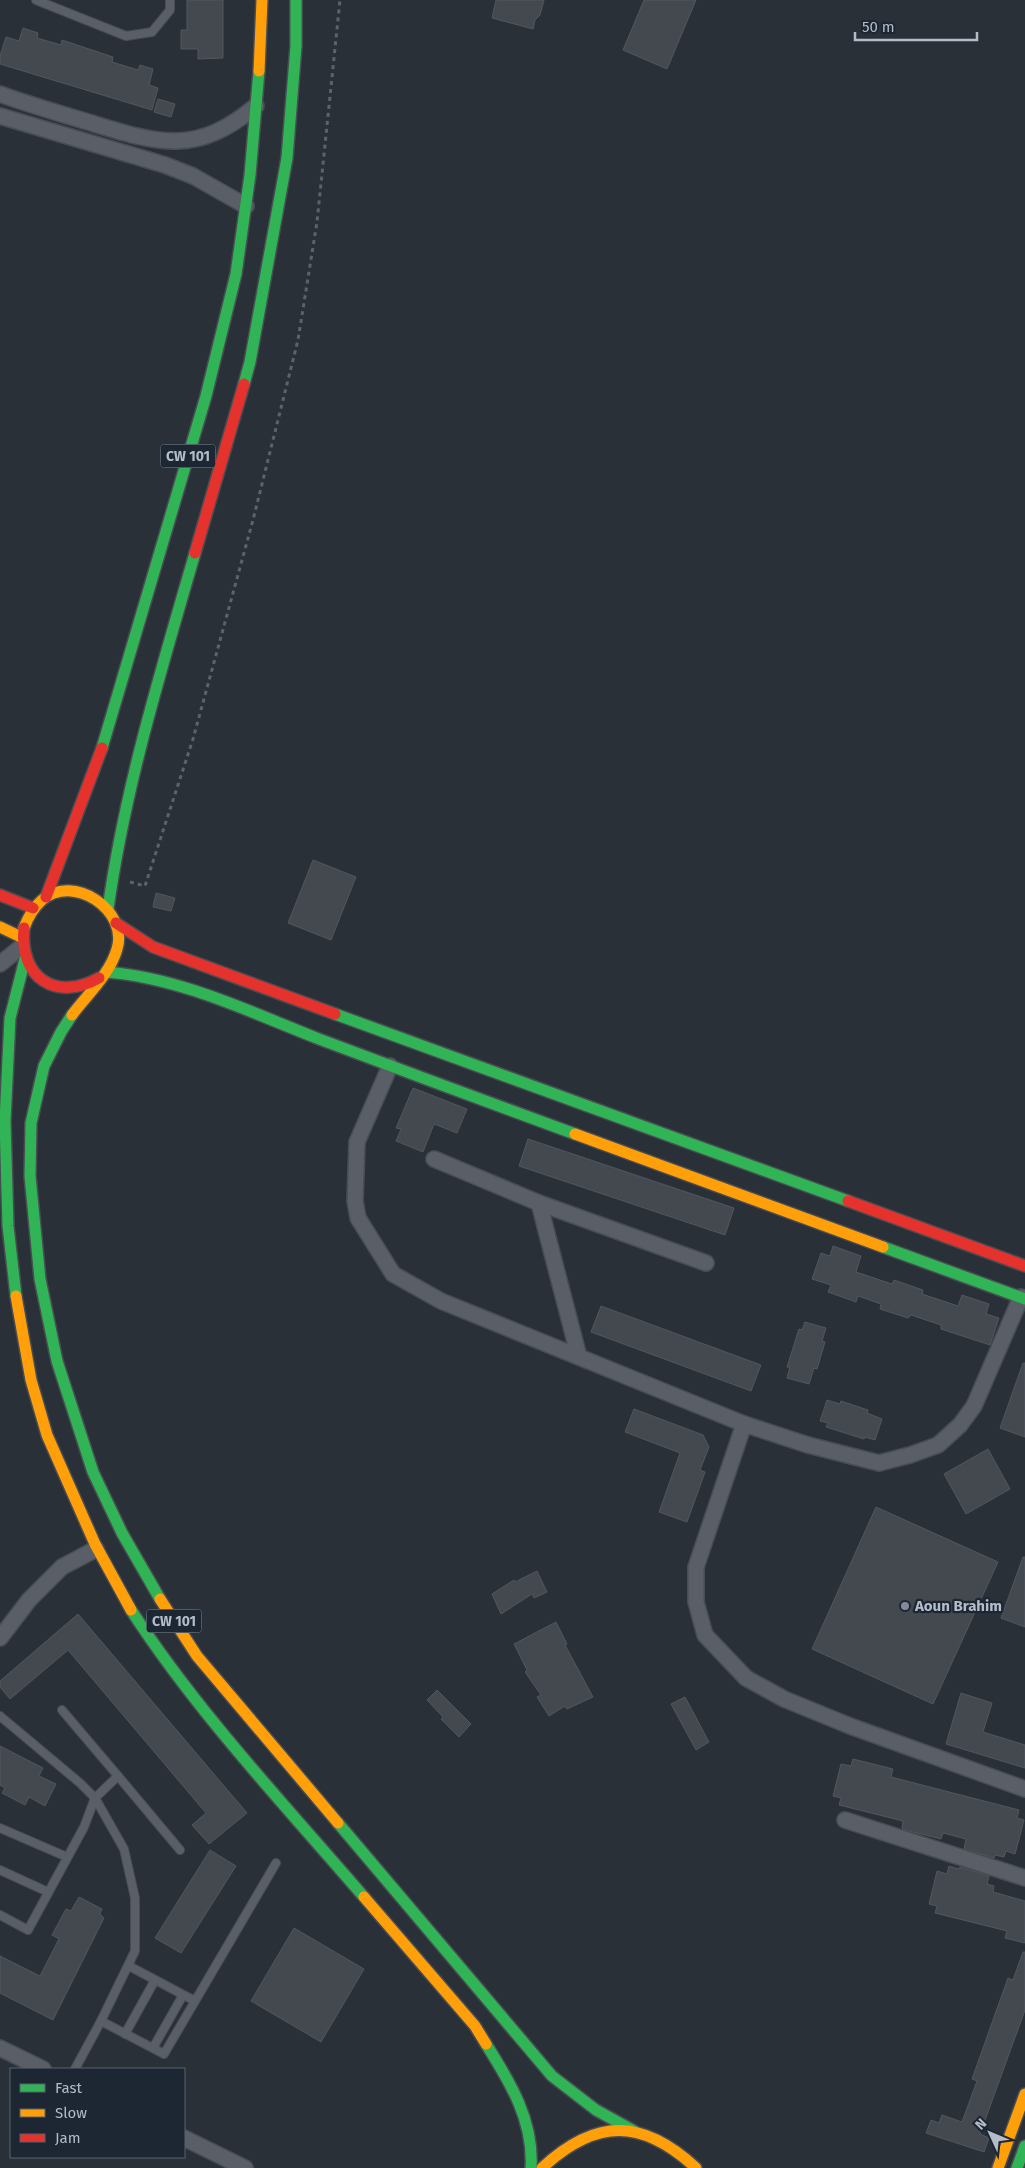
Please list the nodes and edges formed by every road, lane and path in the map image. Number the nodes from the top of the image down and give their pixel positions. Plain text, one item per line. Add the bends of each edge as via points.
1 (36, 0) edge
2 (170, 0) edge
3 (262, 0) edge
4 (296, 0) edge
5 (340, 0) edge
6 (0, 94) edge
7 (256, 106) junction
8 (0, 116) edge
9 (246, 206) junction
10 (112, 877) junction
11 (0, 896) edge
12 (46, 897) junction
13 (33, 908) junction
14 (108, 908) junction
15 (116, 923) junction
16 (0, 927) edge
17 (22, 948) junction
18 (0, 964) edge
19 (102, 975) junction
20 (390, 1066) junction
21 (434, 1159) dead end
22 (539, 1203) junction
23 (706, 1263) dead end
24 (1025, 1266) edge
25 (1023, 1298) edge
26 (579, 1357) junction
27 (744, 1424) junction
28 (96, 1550) junction
29 (0, 1638) edge
30 (62, 1710) dead end
31 (0, 1716) edge
32 (118, 1776) junction
33 (1025, 1789) edge
34 (95, 1798) junction
35 (845, 1820) dead end
36 (0, 1828) edge
37 (180, 1850) dead end
38 (67, 1857) junction
39 (276, 1863) dead end
40 (0, 1870) edge
41 (1025, 1878) edge
42 (48, 1892) junction
43 (0, 1915) edge
44 (129, 1966) junction
45 (155, 1980) junction
46 (183, 1995) junction
47 (195, 2001) junction
48 (101, 2021) junction
49 (125, 2034) junction
50 (0, 2048) edge
51 (153, 2048) junction
52 (41, 2068) edge
53 (76, 2068) edge
54 (1025, 2094) edge
55 (634, 2130) junction
56 (185, 2138) edge
57 (1025, 2146) edge
58 (245, 2168) edge
59 (531, 2168) edge
60 (542, 2168) edge
61 (696, 2168) edge
62 (998, 2168) edge
63 (1017, 2168) edge

1 - 2 lane via 126,36 152,32 170,10
3 - 7 main road, CW 101
4 - 10 main road, CW 101 via 296,46 287,158 250,362 150,708
5 - 10 path via 317,222 300,330 255,510 194,740 145,886
6 - 7 street via 138,137 164,142 189,141 214,134
7 - 9 main road, CW 101
8 - 9 street via 165,165
9 - 12 main road, CW 101 via 236,274 206,396 101,752
10 - 14 main road, CW 101
11 - 13 main road
12 - 13 main road
12 - 14 main road via 62,892 79,892 94,897
13 - 17 main road via 24,922
14 - 15 main road
15 - 19 main road via 117,950 111,966
15 - 24 main road via 153,947
16 - 17 main road
17 - 18 street
17 - 19 main road via 34,973 47,983 63,988 80,987
17 - 28 main road, CW 101 via 2,1095 0,1192 10,1276 26,1364 46,1434
19 - 20 main road via 130,974 180,985
19 - 55 main road, CW 101 via 64,1026 41,1074 30,1129 38,1271 52,1345 71,1414 99,1488 128,1545 197,1656 552,2076 596,2110
20 - 25 main road
20 - 26 street via 357,1142 355,1201 358,1218 393,1274 441,1302
21 - 22 street
22 - 23 street
22 - 26 street
25 - 27 street via 974,1406 960,1426 938,1445 879,1463
26 - 27 street
27 - 33 street via 696,1567 696,1602 705,1635 746,1678 784,1699
28 - 29 street via 62,1567 29,1600
28 - 59 main road, CW 101 via 131,1610 208,1714 475,2026 509,2081 529,2129
30 - 32 lane
31 - 34 lane
32 - 34 lane
32 - 37 lane
34 - 38 lane
34 - 44 lane via 124,1849 135,1898 135,1951
35 - 41 street
36 - 38 lane
38 - 42 lane
39 - 47 lane
40 - 42 lane
42 - 43 lane via 28,1930
44 - 45 lane
44 - 48 lane
45 - 46 lane
45 - 49 lane
46 - 47 lane
46 - 51 lane
47 - 51 lane via 164,2054
48 - 49 lane
48 - 53 lane
49 - 51 lane
50 - 52 street
54 - 62 main road
55 - 60 main road via 606,2130 579,2138 556,2153
55 - 61 main road via 660,2138 682,2153
56 - 58 street
57 - 63 main road

